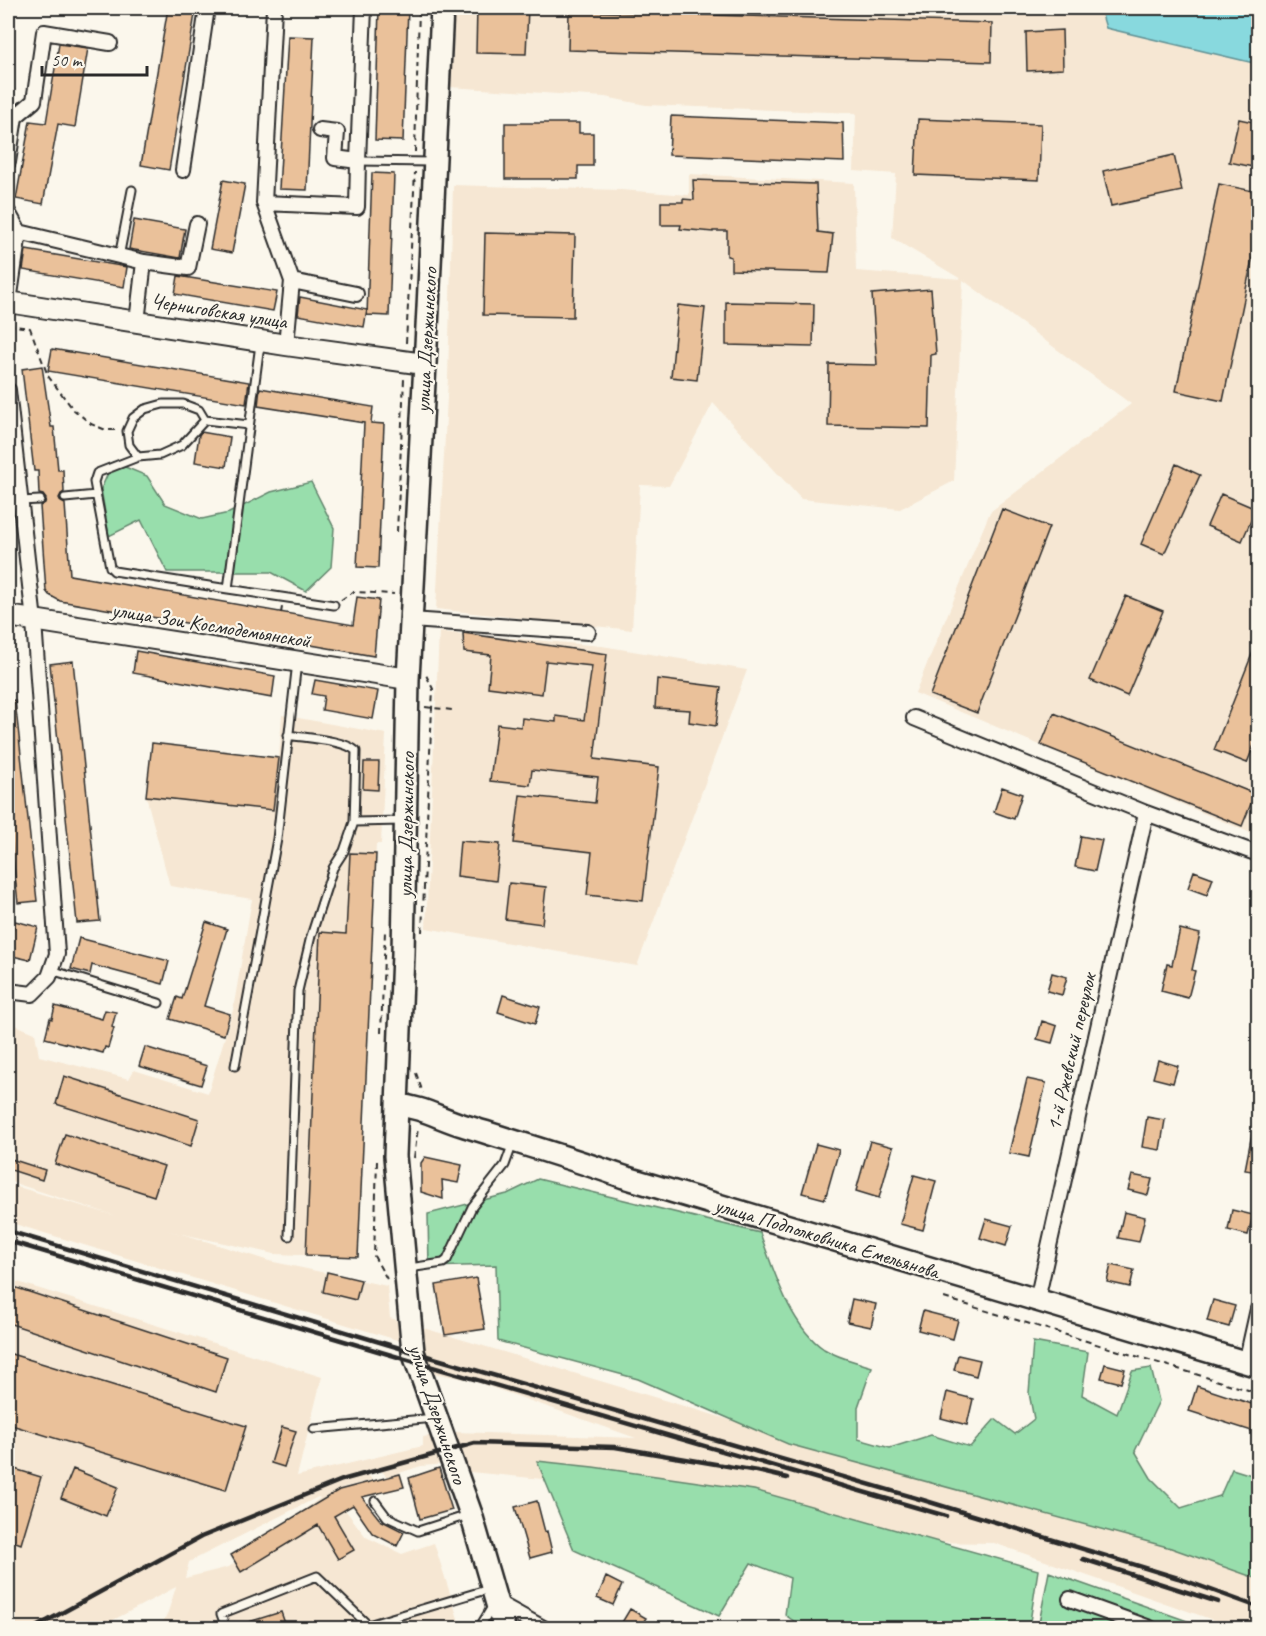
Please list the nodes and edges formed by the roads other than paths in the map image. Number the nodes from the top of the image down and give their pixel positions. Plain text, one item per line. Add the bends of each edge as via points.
1 (207, 8) edge
2 (274, 8) edge
3 (364, 8) edge
4 (442, 8) edge
5 (110, 43) dead end
6 (320, 130) dead end
7 (358, 161) junction
8 (8, 162) edge
9 (434, 162) junction
10 (183, 170) dead end
11 (132, 190) dead end
12 (264, 203) junction
13 (12, 222) edge
14 (197, 224) dead end
15 (119, 256) junction
16 (144, 262) junction
17 (292, 281) junction
18 (356, 294) dead end
19 (8, 302) edge
20 (137, 322) junction
21 (260, 341) junction
22 (286, 345) junction
23 (424, 364) junction
24 (8, 390) edge
25 (205, 420) junction
26 (249, 425) junction
27 (138, 457) junction
28 (96, 495) junction
29 (64, 498) dead end
30 (40, 500) dead end
31 (20, 501) junction
32 (228, 589) junction
33 (334, 605) road end
34 (8, 616) edge
35 (411, 620) junction
36 (34, 621) junction
37 (588, 632) dead end
38 (297, 662) junction
39 (416, 676) junction
40 (914, 718) dead end
41 (288, 735) junction
42 (1146, 813) junction
43 (406, 821) junction
44 (354, 822) junction
45 (1258, 854) edge
46 (51, 970) junction
47 (11, 992) edge
48 (159, 1003) dead end
49 (235, 1066) dead end
50 (397, 1105) junction
51 (514, 1141) junction
52 (289, 1236) dead end
53 (406, 1268) junction
54 (1037, 1300) junction
55 (1258, 1310) edge
56 (1252, 1364) edge
57 (437, 1417) junction
58 (314, 1429) dead end
59 (375, 1501) dead end
60 (471, 1514) junction
61 (493, 1594) junction
62 (1070, 1599) dead end
63 (366, 1627) edge
64 (226, 1629) edge
65 (479, 1629) edge
66 (504, 1629) edge
67 (543, 1629) edge
68 (1150, 1629) edge

1 - 10 street
2 - 12 street
3 - 7 street
4 - 9 main road, улица Дзержинского
5 - 8 street via 44,32 34,101 15,117
6 - 7 street via 337,132 335,158
7 - 9 lane
7 - 12 street via 357,207
9 - 23 main road, улица Дзержинского
11 - 15 lane
12 - 17 street
13 - 15 street
13 - 19 street
14 - 16 street via 188,268
15 - 16 street
16 - 20 street
17 - 18 street
17 - 22 street
19 - 20 main road, Черниговская улица
20 - 21 main road, Черниговская улица
21 - 22 main road, Черниговская улица
21 - 26 lane
22 - 23 main road, Черниговская улица
23 - 35 main road, улица Дзержинского
24 - 31 street
25 - 26 lane
25 - 27 lane via 182,445 160,455
25 - 27 lane via 199,410 183,404 145,409 133,418 127,431 129,445
26 - 32 lane
27 - 28 lane via 97,473
28 - 29 lane
28 - 32 lane via 114,571
30 - 31 lane
31 - 36 street
32 - 33 lane
34 - 36 main road, улица Зои Космодемьянской
35 - 37 street
35 - 39 main road, улица Дзержинского
36 - 38 main road, улица Зои Космодемьянской
36 - 46 street via 57,954
38 - 39 main road, улица Зои Космодемьянской
38 - 41 lane
39 - 43 main road, улица Дзержинского
40 - 42 street
41 - 44 lane via 344,744 356,751
41 - 49 lane via 278,839
42 - 45 street
42 - 54 street, 1-й Ржевский переулок
43 - 44 lane
43 - 50 main road, улица Дзержинского
44 - 52 lane via 333,868 298,991
46 - 47 street via 32,994
46 - 48 lane
50 - 51 main road, улица Подполковника Емельянова
50 - 53 main road, улица Дзержинского via 395,1156
51 - 53 lane via 505,1165 472,1207 447,1260
51 - 54 main road, улица Подполковника Емельянова
53 - 57 main road, улица Дзержинского via 413,1352
54 - 56 main road, улица Подполковника Емельянова
55 - 56 street via 1248,1354
57 - 58 lane
57 - 60 main road, улица Дзержинского
59 - 60 lane via 387,1518 418,1531
60 - 61 main road, улица Дзержинского
61 - 63 lane
61 - 65 lane
61 - 66 main road, улица Дзержинского
61 - 67 street via 505,1607
62 - 68 street
63 - 64 lane via 317,1576 221,1614

